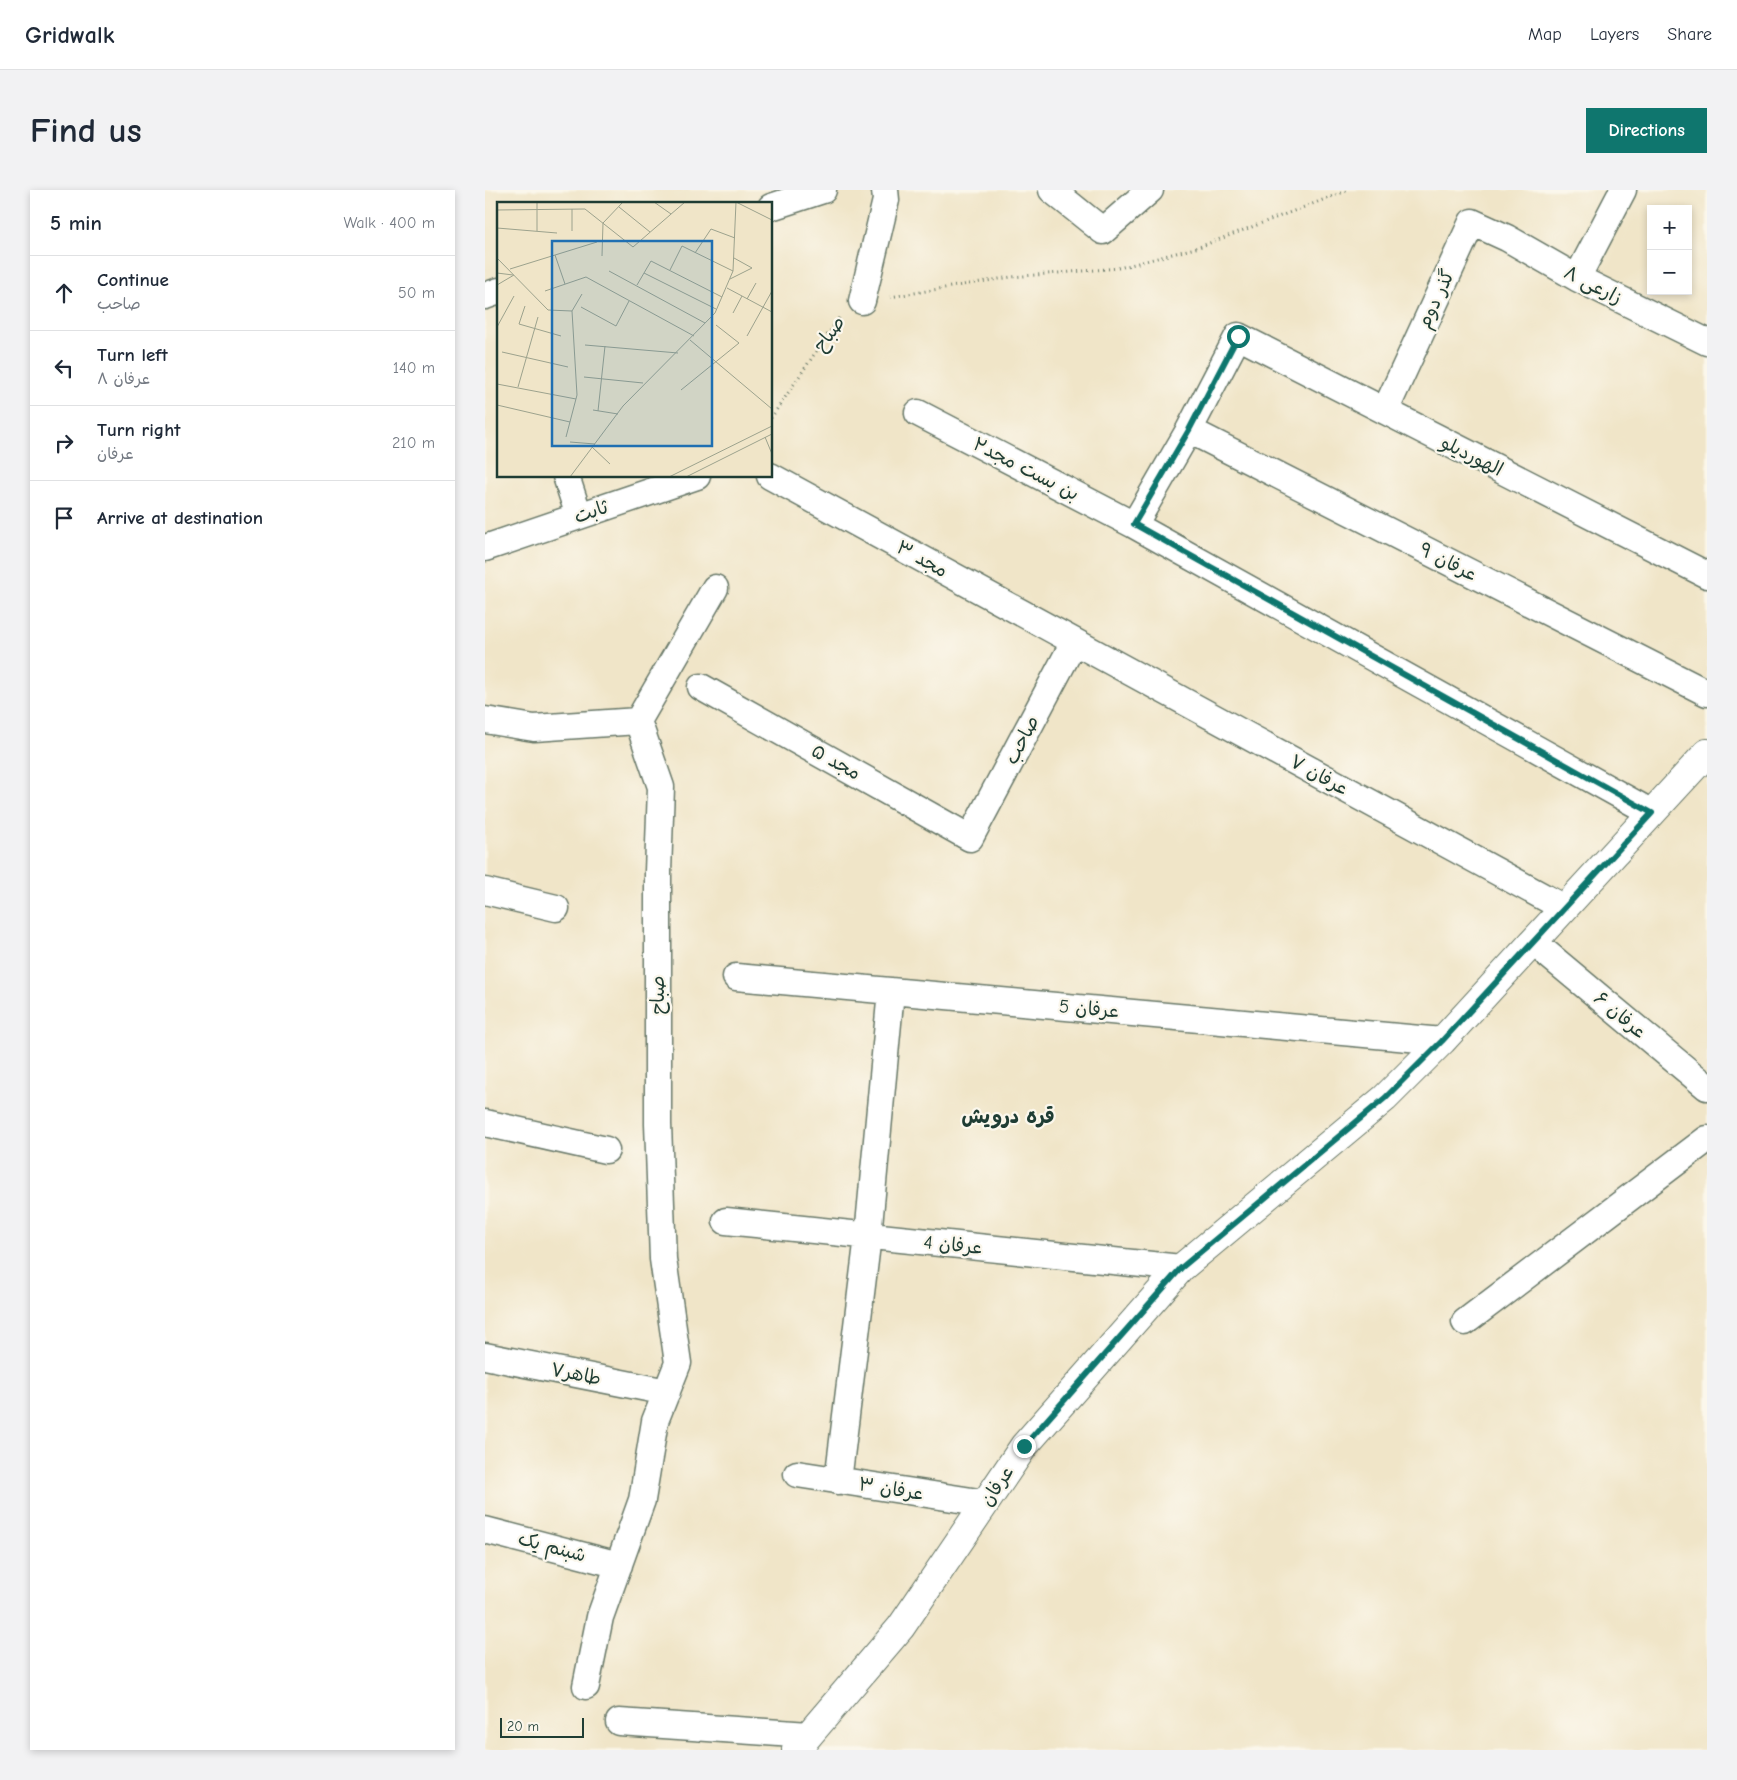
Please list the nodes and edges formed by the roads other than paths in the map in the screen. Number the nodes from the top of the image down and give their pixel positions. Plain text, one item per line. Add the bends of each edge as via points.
1 (823, 190) edge
2 (885, 190) edge
3 (1051, 190) edge
4 (1150, 190) edge
5 (1623, 190) edge
6 (773, 206) edge
7 (1507, 238) joint
8 (1577, 278) junction
9 (497, 292) edge
10 (485, 296) edge
11 (863, 301) road end
12 (1707, 342) edge
13 (1385, 411) junction
14 (918, 413) dead end
15 (1189, 430) junction
16 (566, 478) edge
17 (691, 478) edge
18 (773, 478) edge
19 (579, 516) junction
20 (1134, 524) junction
21 (485, 548) edge
22 (1707, 575) edge
23 (715, 588) dead end
24 (1074, 642) junction
25 (701, 687) dead end
26 (1707, 693) edge
27 (485, 720) edge
28 (638, 721) junction
29 (1707, 753) edge
30 (1652, 813) junction
31 (970, 838) joint
32 (485, 891) edge
33 (555, 908) dead end
34 (1564, 908) junction
35 (1533, 942) junction
36 (736, 978) dead end
37 (891, 991) junction
38 (1442, 1041) junction
39 (1707, 1087) edge
40 (485, 1123) edge
41 (1707, 1139) edge
42 (606, 1150) dead end
43 (726, 1221) dead end
44 (868, 1236) junction
45 (1181, 1268) junction
46 (1465, 1322) dead end
47 (485, 1356) edge
48 (667, 1392) junction
49 (797, 1474) dead end
50 (838, 1481) junction
51 (985, 1504) junction
52 (485, 1530) edge
53 (619, 1565) junction
54 (586, 1686) dead end
55 (619, 1722) dead end
56 (803, 1742) edge

1 - 6 street
2 - 11 street, صباح via 886,200
3 - 4 street via 1103,230
5 - 8 street
7 - 8 street, زارعی ۸
7 - 13 street, گذر دوم via 1472,222
8 - 12 street, زارعی ۸
9 - 10 street
13 - 15 street, الهوردیلو via 1238,336
13 - 22 street, الهوردیلو
14 - 20 street, بن بست مجد۲
15 - 20 street
15 - 26 street, عرفان ۹
16 - 19 street
17 - 19 street, ثابت
18 - 24 street, مجد ۳
19 - 21 street, ثابت
20 - 30 street, بن بست مجد۲
23 - 28 street
24 - 31 street, صاحب
24 - 34 street, عرفان ۷
25 - 31 street, مجد ۵
27 - 28 street via 534,728
28 - 48 street, صباح via 661,787 658,1124 663,1259 678,1363
29 - 30 street, عرفان
30 - 34 street, عرفان
32 - 33 street
34 - 35 street, عرفان
35 - 38 street, عرفان
35 - 39 street, عرفان ۶
36 - 37 street, عرفان 5
37 - 38 street, عرفان 5
37 - 44 street
38 - 45 street, عرفان via 1385,1098
40 - 42 street
41 - 46 street
43 - 44 street, عرفان 4
44 - 45 street, عرفان 4
44 - 50 street
45 - 51 street, عرفان via 1024,1446
47 - 48 street, طاهر۷
48 - 53 street, صباح via 655,1420 642,1500
49 - 50 street, عرفان ۳
50 - 51 street, عرفان ۳
51 - 56 street, عرفان via 901,1626
52 - 53 street, شبنم یک
53 - 54 street, صباح via 600,1617
55 - 56 street

